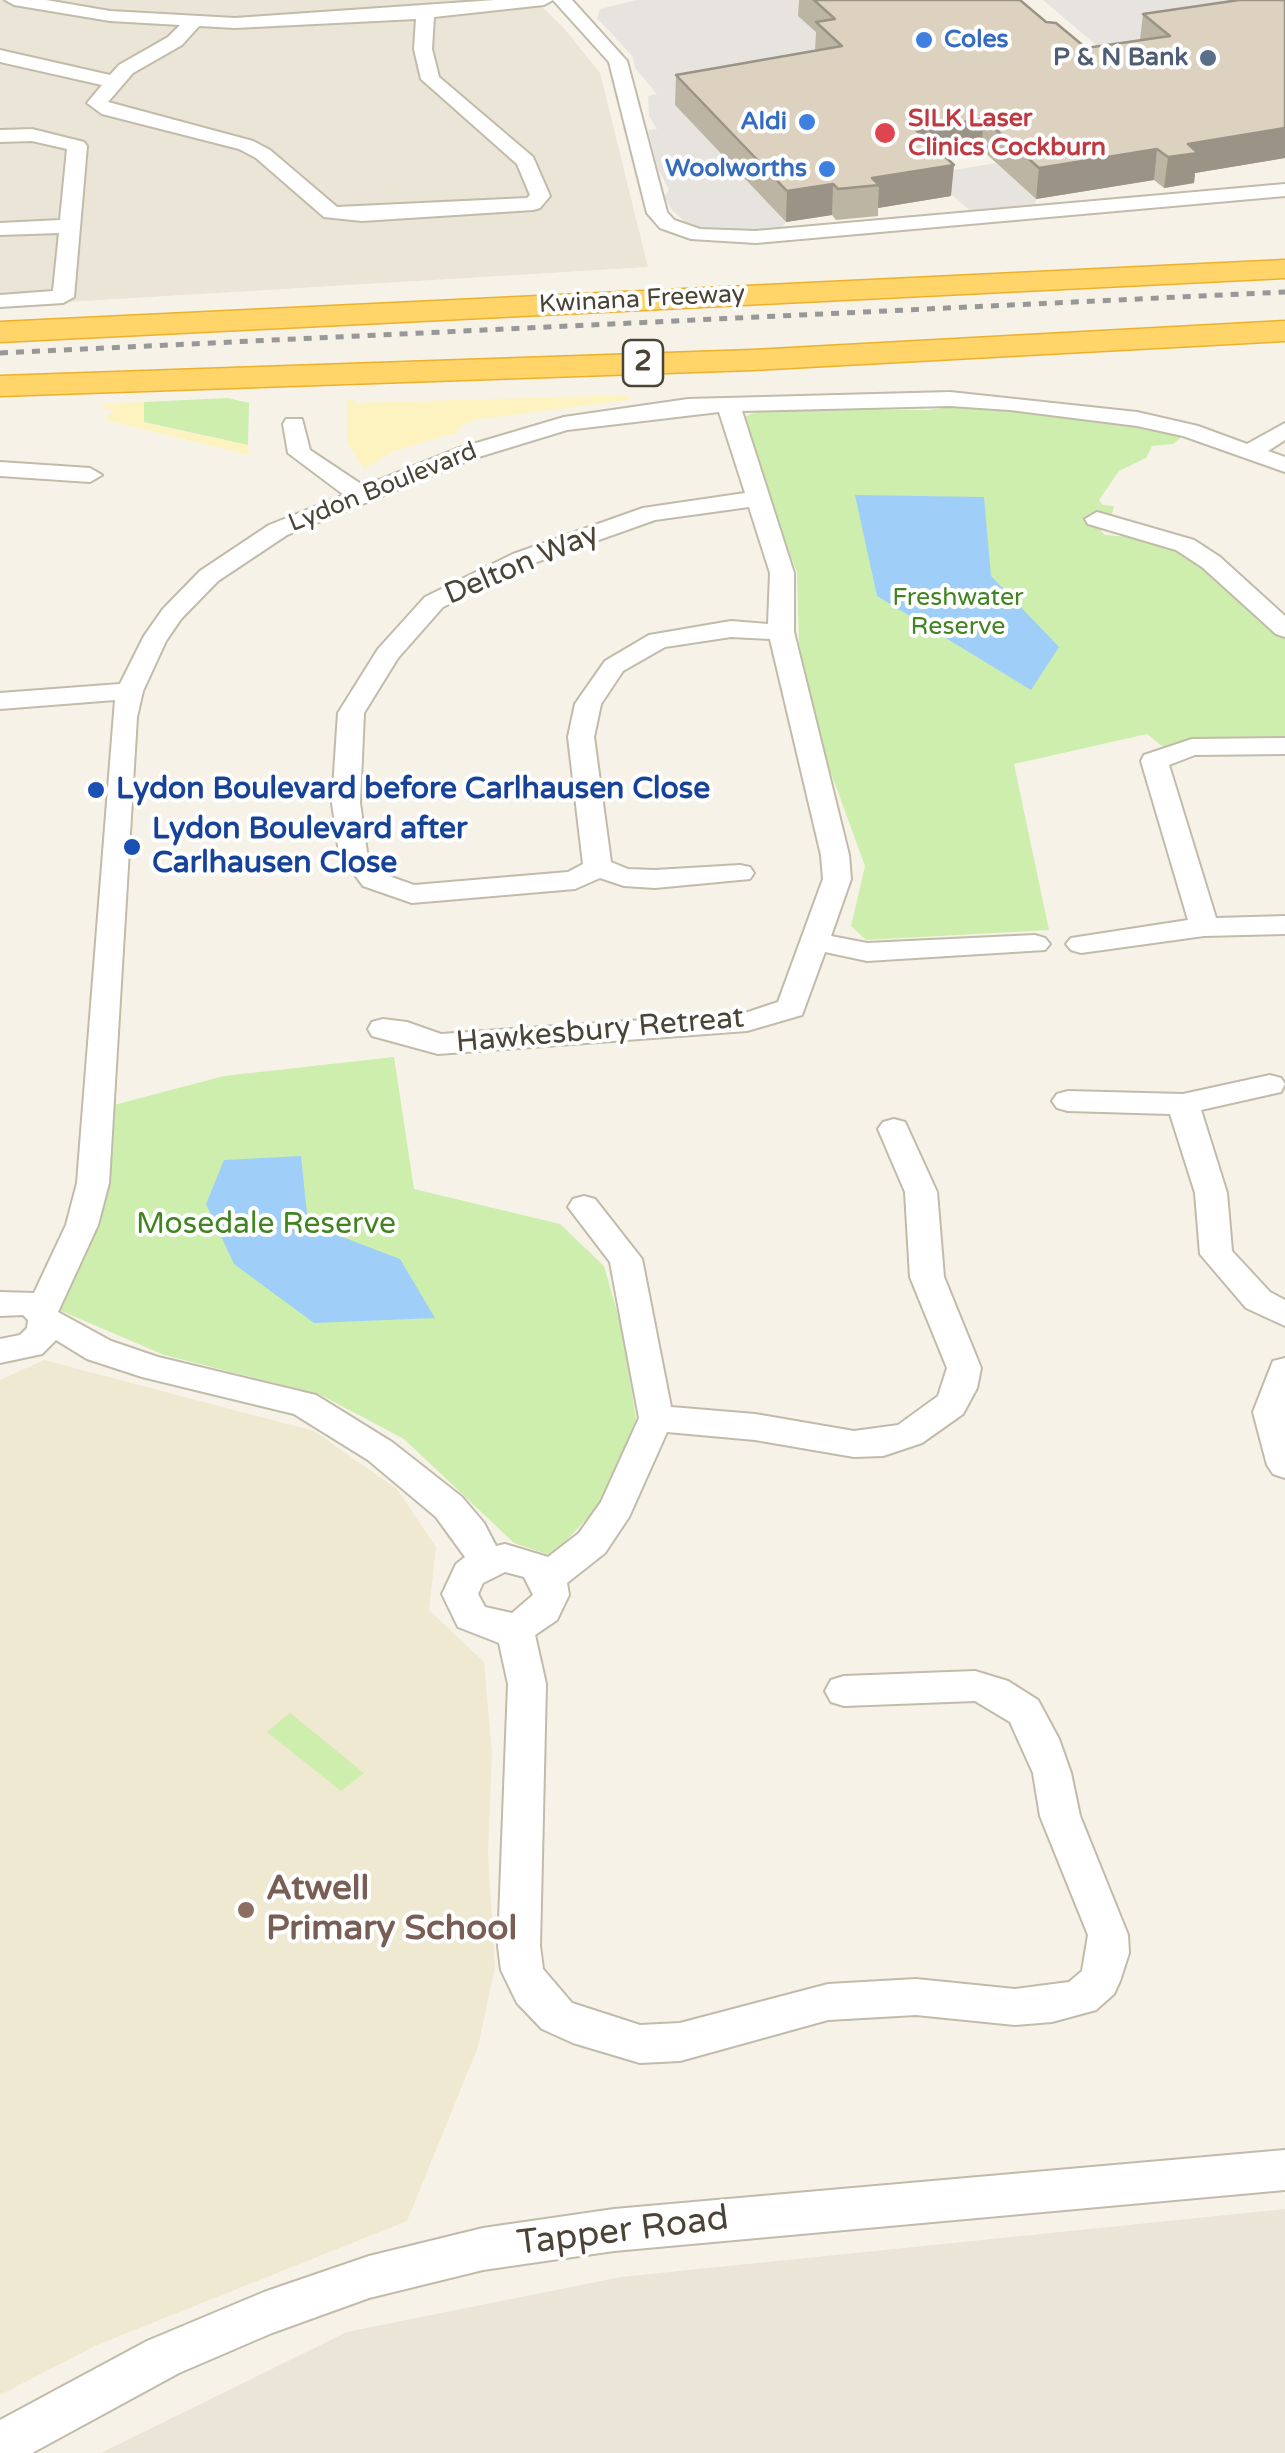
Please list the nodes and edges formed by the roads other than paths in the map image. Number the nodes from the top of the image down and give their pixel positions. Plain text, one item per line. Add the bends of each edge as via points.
1 (156, 0) edge
2 (544, 0) edge
3 (20, 1) edge
4 (218, 2) edge
5 (250, 3) dead end
6 (573, 3) edge
7 (0, 14) edge
8 (417, 14) edge
9 (193, 22) junction
10 (0, 56) edge
11 (114, 82) junction
12 (0, 136) edge
13 (1285, 190) edge
14 (67, 226) junction
15 (0, 229) edge
16 (1285, 254) edge
17 (1285, 269) edge
18 (920, 285) junction
19 (0, 301) edge
20 (1285, 331) edge
21 (0, 332) edge
22 (1285, 344) edge
23 (919, 352) junction
24 (0, 386) edge
25 (728, 404) junction
26 (294, 424) dead end
27 (1285, 430) edge
28 (1252, 451) junction
29 (1285, 465) edge
30 (0, 469) edge
31 (90, 475) dead end
32 (359, 494) junction
33 (757, 499) junction
34 (1097, 519) dead end
35 (1285, 629) edge
36 (782, 632) junction
37 (130, 691) junction
38 (0, 701) edge
39 (1285, 746) edge
40 (598, 867) junction
41 (740, 873) dead end
42 (1285, 925) edge
43 (1204, 927) junction
44 (814, 940) junction
45 (1035, 944) dead end
46 (1081, 944) dead end
47 (383, 1029) dead end
48 (1270, 1085) dead end
49 (1068, 1101) dead end
50 (1183, 1104) junction
51 (894, 1129) dead end
52 (584, 1207) dead end
53 (59, 1268) junction
54 (1, 1303) edge
55 (1285, 1314) edge
56 (20, 1339) edge
57 (1285, 1370) edge
58 (656, 1418) junction
59 (1285, 1466) edge
60 (486, 1562) junction
61 (546, 1578) junction
62 (516, 1628) junction
63 (844, 1691) dead end
64 (1285, 2170) edge
65 (0, 2445) edge

1 - 4 street
2 - 8 street
3 - 7 street
3 - 9 street
5 - 8 street
6 - 8 street
6 - 13 street via 618,61 657,213 698,235 756,237
8 - 9 street via 274,28
8 - 11 street via 418,44 434,83 526,160 540,196 533,204 331,213 246,145 100,106 98,98
9 - 11 street
10 - 11 street
12 - 14 street via 32,135 77,146
14 - 15 street
14 - 19 street via 63,297
16 - 18 highway
17 - 18 highway, Kwinana Freeway / 2
18 - 21 highway, Kwinana Freeway / 2
20 - 23 highway, 2
22 - 23 highway
23 - 24 highway, 2
25 - 28 street, Lydon Boulevard via 950,398 1010,403 1137,419
25 - 32 street, Lydon Boulevard via 564,424
25 - 33 street, Hawkesbury Retreat
26 - 32 street via 302,455
27 - 28 street
28 - 29 street, Lydon Boulevard
30 - 31 street
32 - 37 street, Lydon Boulevard via 278,530 209,576 152,640
33 - 36 street, Hawkesbury Retreat via 782,573
33 - 40 street, Delton Way via 651,514 522,558 434,602 387,654 351,713 350,836 373,880 412,894 575,880
34 - 35 street via 1185,545
36 - 40 street via 731,629 658,640 614,666 588,704 581,737
36 - 44 street, Hawkesbury Retreat via 835,855 836,878
37 - 38 street
37 - 53 street, Lydon Boulevard via 98,1148 82,1224
39 - 43 street via 1192,748 1154,761
40 - 41 street via 656,879
42 - 43 street
43 - 46 street
44 - 45 street via 867,952
44 - 47 street, Hawkesbury Retreat via 790,1008 747,1022 438,1044
48 - 50 street
49 - 50 street
50 - 55 street via 1211,1193 1216,1254 1258,1300
51 - 58 street via 922,1192 927,1278 964,1368 951,1406 910,1434 882,1443
52 - 58 street via 626,1259
53 - 54 street
53 - 56 street, Lydon Boulevard
54 - 56 street via 28,1303
56 - 60 street via 99,1350 304,1404 380,1451 449,1507
57 - 59 street via 1270,1412
58 - 61 street via 592,1543
60 - 61 street via 522,1560
60 - 62 street via 462,1585 462,1604 481,1624
61 - 62 street via 550,1595 544,1610
62 - 63 street via 527,1684 522,1970 532,1990 572,2026 621,2041 680,2042 828,2002 916,1998 1015,2007 1081,1996 1099,1980 1108,1935 1060,1816 1040,1739 1024,1711 975,1686
64 - 65 street, Tapper Road via 614,2230 483,2250 370,2277 264,2314 163,2357

